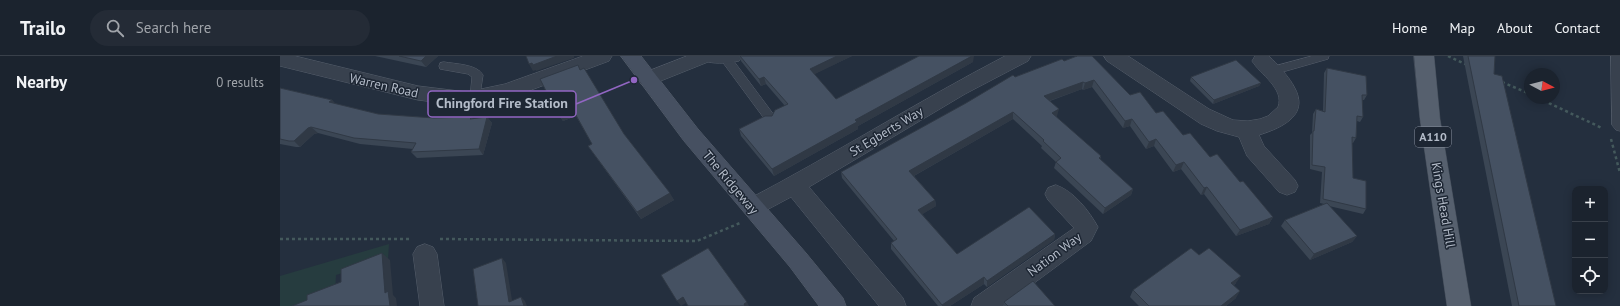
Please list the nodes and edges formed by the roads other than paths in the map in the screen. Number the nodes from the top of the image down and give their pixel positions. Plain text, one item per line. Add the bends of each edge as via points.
1 (602, 56) edge
2 (631, 56) edge
3 (705, 56) edge
4 (722, 56) edge
5 (1021, 56) edge
6 (1114, 56) edge
7 (1324, 56) edge
8 (1424, 56) edge
9 (1616, 56) edge
10 (280, 60) edge
11 (1263, 63) edge
12 (444, 66) dead end
13 (648, 79) junction
14 (475, 98) junction
15 (770, 118) edge
16 (1620, 127) edge
17 (1247, 131) junction
18 (795, 185) junction
19 (1287, 186) dead end
20 (1056, 194) dead end
21 (750, 217) junction
22 (424, 244) road end
23 (432, 306) edge
24 (834, 306) edge
25 (894, 306) edge
26 (983, 306) edge
27 (1459, 306) edge

1 - 14 street, Warren Road via 508,91
2 - 13 main road, The Ridgeway
3 - 13 street
4 - 15 lane
5 - 18 street, St Egberts Way via 958,89
6 - 17 street via 1199,114 1235,129
7 - 11 lane
8 - 27 main road, Kings Head Hill / A110 via 1435,154 1454,261
9 - 16 lane
10 - 14 street, Warren Road via 418,93
11 - 17 street via 1287,90 1290,103 1285,114 1277,120
12 - 14 lane via 471,71 478,76
13 - 21 main road, The Ridgeway
17 - 19 street via 1255,150
18 - 21 street, St Egberts Way
18 - 25 street
20 - 26 street, Nation Way via 1082,219 1086,227 1083,234
21 - 24 main road, The Ridgeway via 798,260
22 - 23 street

